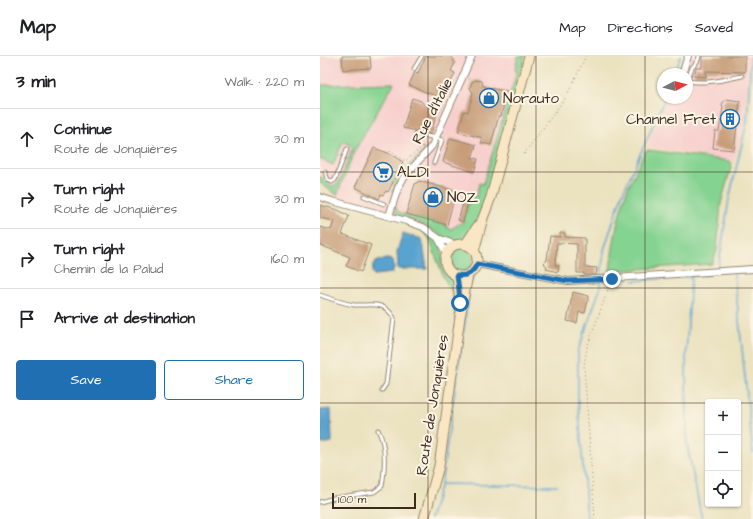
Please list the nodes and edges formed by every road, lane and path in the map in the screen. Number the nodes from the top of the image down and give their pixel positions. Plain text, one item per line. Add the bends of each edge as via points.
1 (422, 56) edge
2 (472, 56) edge
3 (529, 56) edge
4 (586, 56) edge
5 (688, 56) edge
6 (699, 56) edge
7 (684, 68) edge
8 (414, 69) dead end
9 (742, 76) dead end
10 (416, 133) dead end
11 (435, 141) junction
12 (348, 149) dead end
13 (390, 151) dead end
14 (524, 154) dead end
15 (434, 163) dead end
16 (325, 172) dead end
17 (364, 196) dead end
18 (320, 197) edge
19 (384, 204) dead end
20 (389, 216) junction
21 (483, 218) junction
22 (438, 238) junction
23 (461, 245) junction
24 (474, 251) junction
25 (447, 255) junction
26 (477, 264) junction
27 (753, 269) edge
28 (457, 275) junction
29 (468, 275) junction
30 (610, 279) junction
31 (320, 295) edge
32 (460, 317) junction
33 (382, 390) dead end
34 (378, 430) dead end
35 (320, 502) edge
36 (424, 519) edge
37 (595, 519) edge

1 - 8 lane
2 - 11 street, Rue d'Italie
3 - 21 main road
4 - 14 path via 566,97
5 - 7 street
6 - 9 lane via 687,81 697,83
10 - 11 lane
11 - 13 path via 426,142 405,161
11 - 15 lane via 442,140
11 - 20 street, Rue d'Italie via 404,178
12 - 16 lane via 335,180 328,180
17 - 19 lane
18 - 20 street
20 - 22 street via 423,227
21 - 23 main road
21 - 24 main road
22 - 23 street
22 - 25 street
23 - 24 main road
23 - 25 main road via 449,251
24 - 26 main road
25 - 28 main road, Route de Jonquières via 447,267
26 - 29 main road, Route de Jonquières
26 - 30 street via 568,281
27 - 30 street
28 - 29 main road
28 - 32 main road, Route de Jonquières
29 - 32 main road, Route de Jonquières
30 - 37 path via 587,347 584,366
31 - 33 lane via 354,305 381,306 390,311 394,318 386,384
32 - 36 main road, Route de Jonquières via 442,447
34 - 35 lane via 382,438 384,455 382,486 374,492

